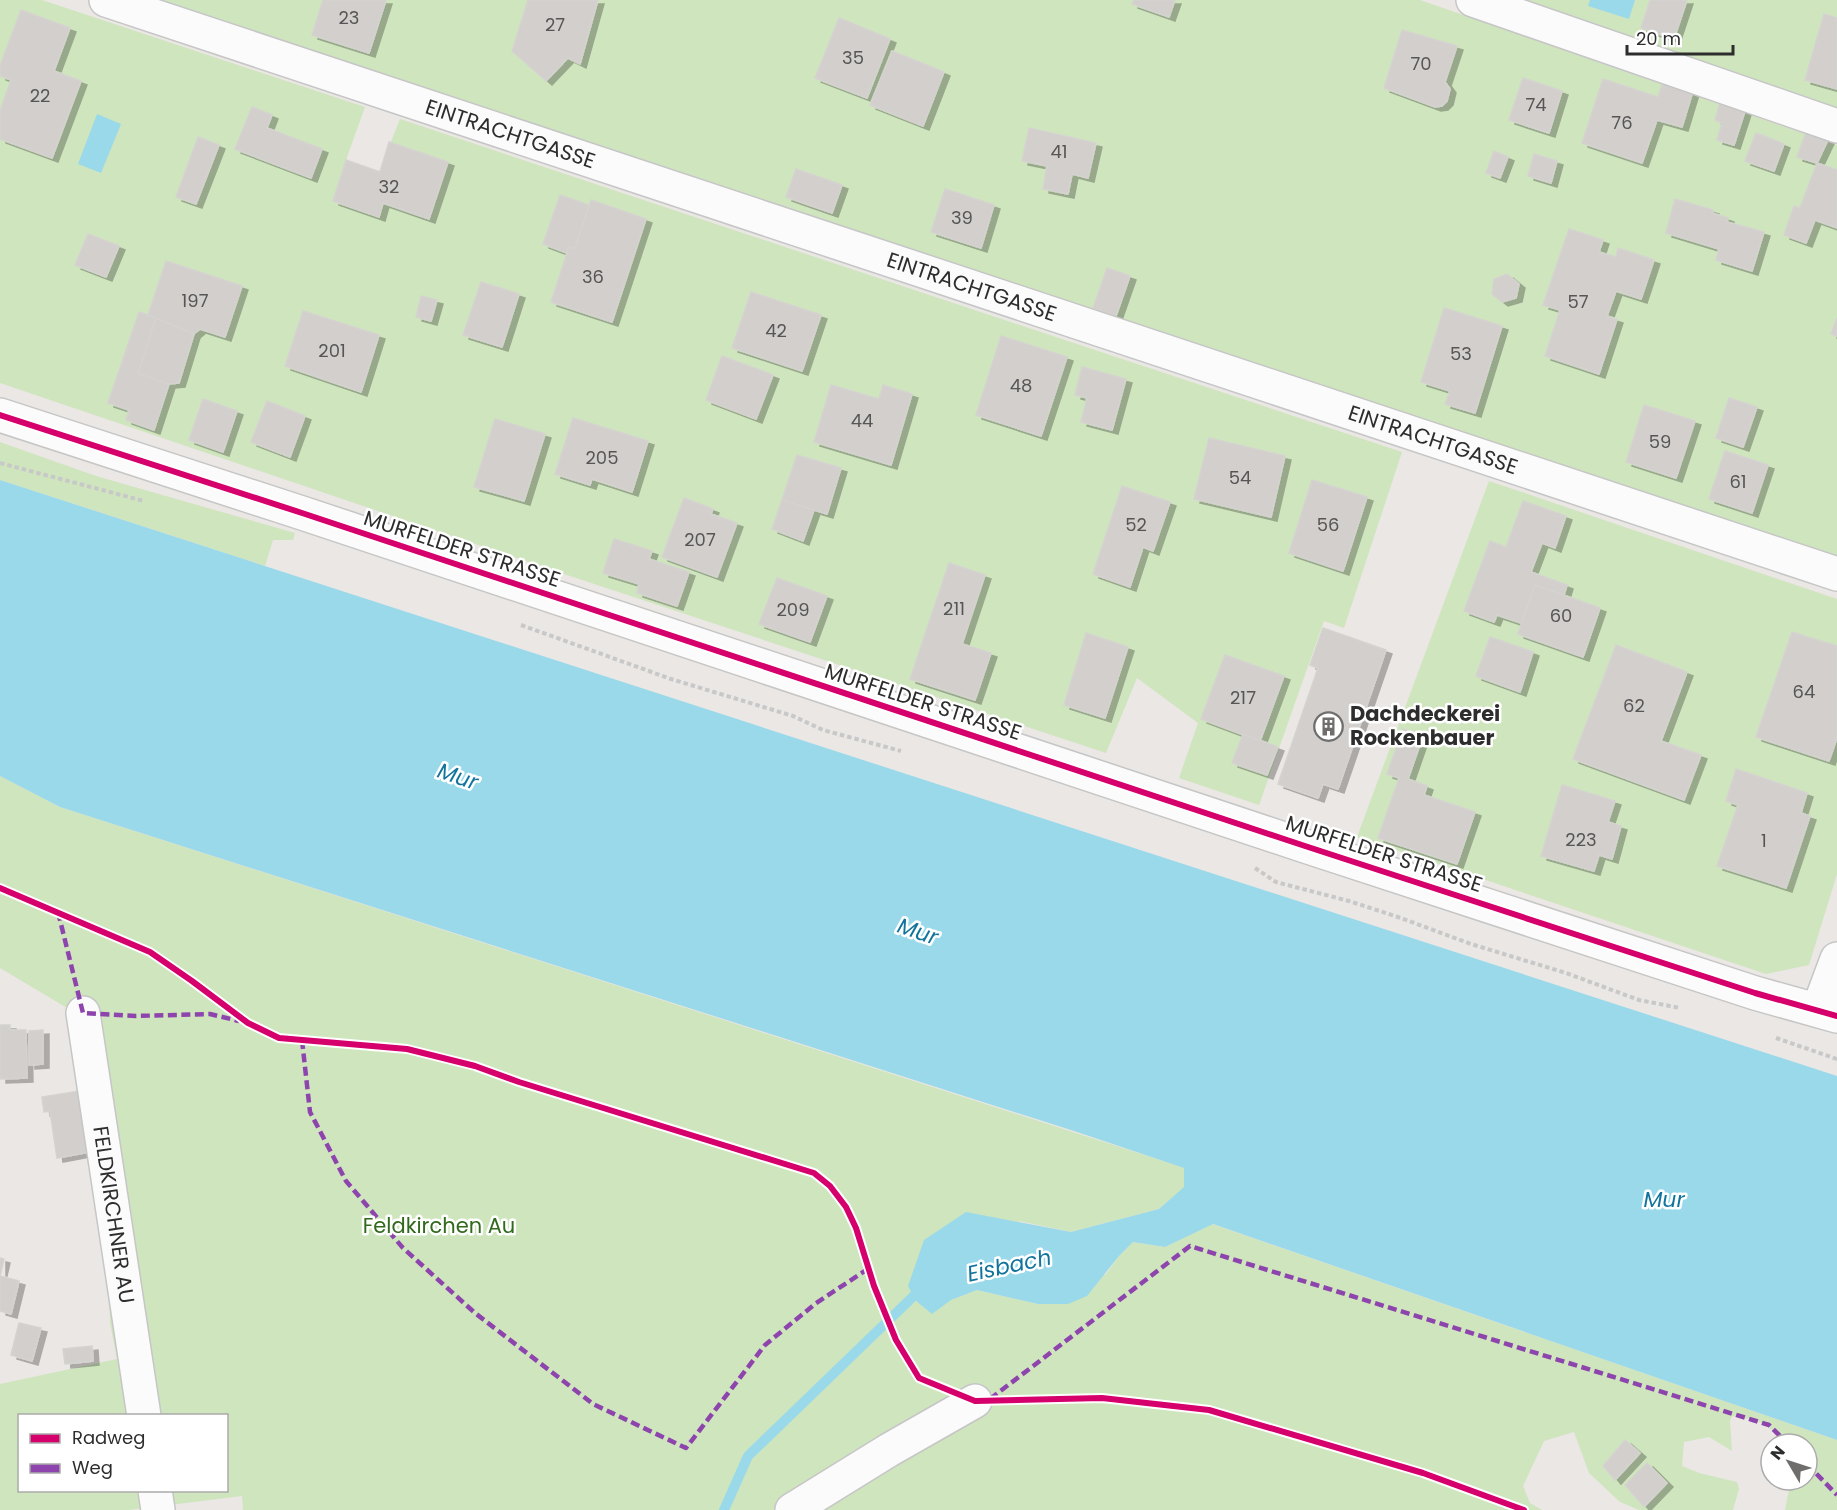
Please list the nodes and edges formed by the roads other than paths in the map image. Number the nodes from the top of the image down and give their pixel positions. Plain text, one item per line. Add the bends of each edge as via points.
1 (106, 0) edge
2 (1473, 0) edge
3 (1837, 126) edge
4 (0, 415) edge
5 (1837, 574) edge
6 (1837, 959) edge
7 (83, 1013) dead end
8 (1828, 1013) edge
9 (975, 1401) dead end
10 (144, 1414) edge
11 (155, 1492) edge
12 (158, 1510) edge
13 (792, 1510) edge

1 - 5 street, EINTRACHTGASSE
2 - 3 street
4 - 8 street, MURFELDER STRASSE via 1305,846 1755,993
6 - 8 street
7 - 10 street, FELDKIRCHNER AU
9 - 13 street
11 - 12 street

